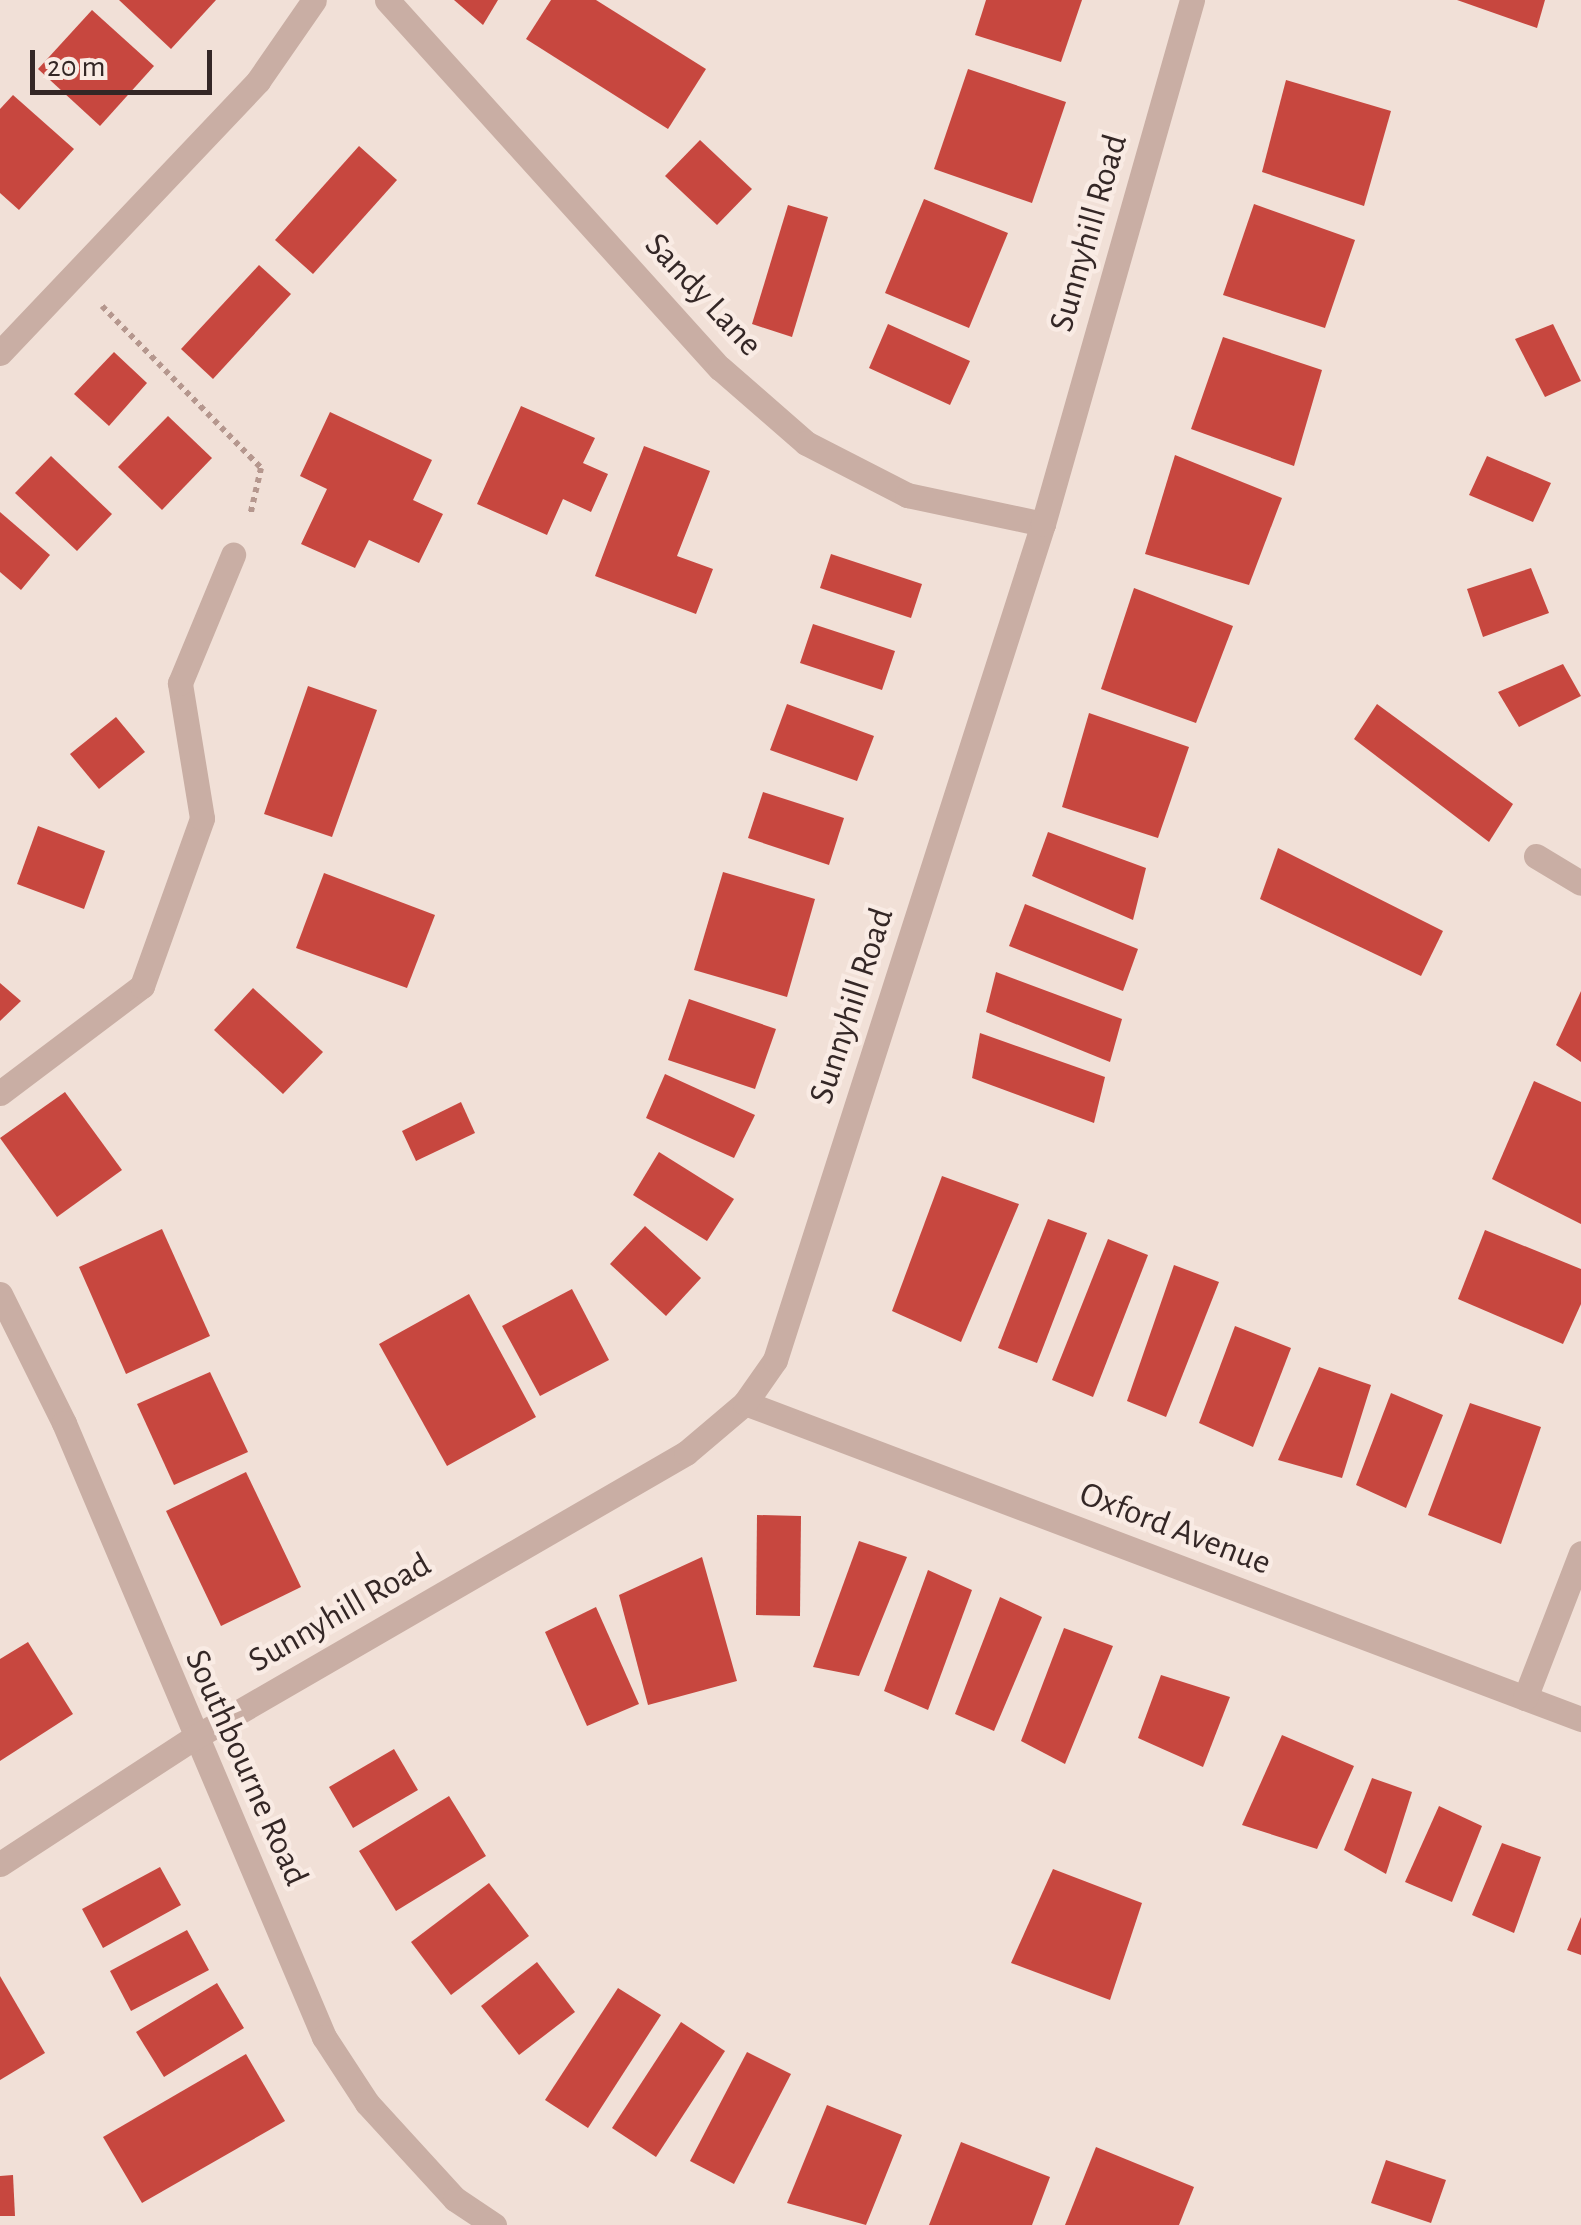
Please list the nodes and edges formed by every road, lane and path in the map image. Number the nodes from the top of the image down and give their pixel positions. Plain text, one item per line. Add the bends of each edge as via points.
1 (314, 0) edge
2 (388, 0) edge
3 (1192, 0) edge
4 (72, 278) junction
5 (0, 353) edge
6 (1043, 524) junction
7 (233, 555) joint
8 (1536, 856) dead end
9 (1581, 882) edge
10 (0, 1092) edge
11 (0, 1294) edge
12 (745, 1403) junction
13 (1581, 1552) edge
14 (1524, 1698) junction
15 (1581, 1719) edge
16 (192, 1739) junction
17 (0, 1864) edge
18 (494, 2225) edge

1 - 4 street via 258,81
2 - 6 street, Sandy Lane via 720,368 806,444 907,495
3 - 6 street, Sunnyhill Road
4 - 5 street
4 - 7 path via 261,468 260,492
6 - 12 street, Sunnyhill Road via 775,1360
7 - 10 street via 180,684 202,818 142,986
8 - 9 street
11 - 16 street, Southbourne Road via 64,1424
12 - 14 street, Oxford Avenue
12 - 16 street, Sunnyhill Road via 686,1453
13 - 14 street
14 - 15 street, Oxford Avenue
16 - 17 street, Sunnyhill Road
16 - 18 street, Southbourne Road via 324,2037 368,2103 455,2198

